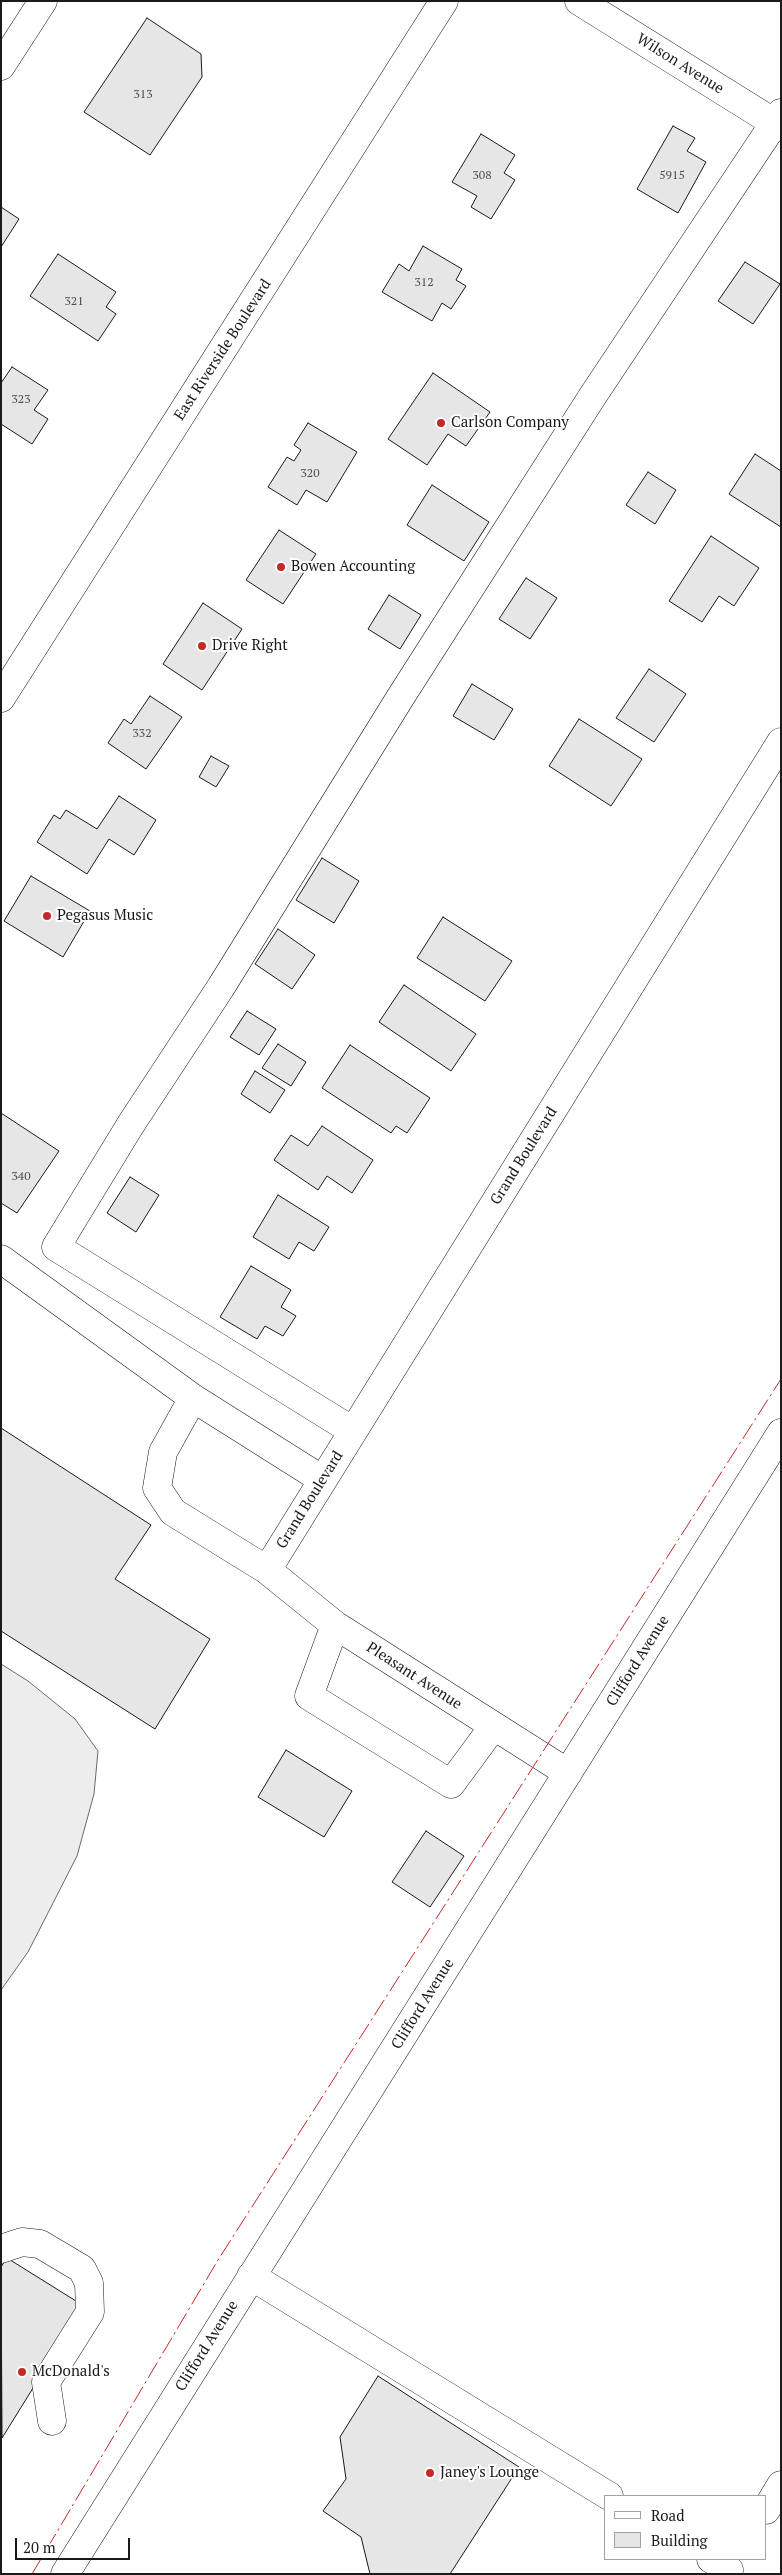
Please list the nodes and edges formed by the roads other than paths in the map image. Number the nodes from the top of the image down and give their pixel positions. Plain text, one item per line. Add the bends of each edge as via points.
1 (43, 1) edge
2 (444, 1) edge
3 (579, 1) edge
4 (1, 66) edge
5 (779, 121) edge
6 (1, 698) edge
7 (781, 742) edge
8 (1, 1259) edge
9 (193, 1398) junction
10 (353, 1431) junction
11 (781, 1433) edge
12 (323, 1480) junction
13 (267, 1570) junction
14 (335, 1625) junction
15 (493, 1727) junction
16 (568, 1773) junction
17 (1, 2249) edge
18 (251, 2276) junction
19 (52, 2421) dead end
20 (781, 2486) edge
21 (607, 2495) edge
22 (767, 2508) edge
23 (64, 2574) edge

1 - 4 street
2 - 6 street, East Riverside Boulevard
3 - 5 street, Wilson Avenue
5 - 10 street via 586,405 56,1247
7 - 10 street, Grand Boulevard
8 - 9 street
9 - 12 street
9 - 13 street, Pleasant Avenue via 163,1452 157,1488 173,1512
10 - 12 street, Grand Boulevard
11 - 16 street, Clifford Avenue
12 - 13 street, Grand Boulevard
13 - 14 street, Pleasant Avenue
14 - 15 street, Pleasant Avenue
14 - 15 street via 309,1696 451,1784
15 - 16 street, Pleasant Avenue
16 - 18 street, Clifford Avenue
17 - 19 street via 22,2242 40,2244 82,2269 89,2284 90,2312 46,2382
18 - 21 street
18 - 23 street, Clifford Avenue
20 - 22 street

